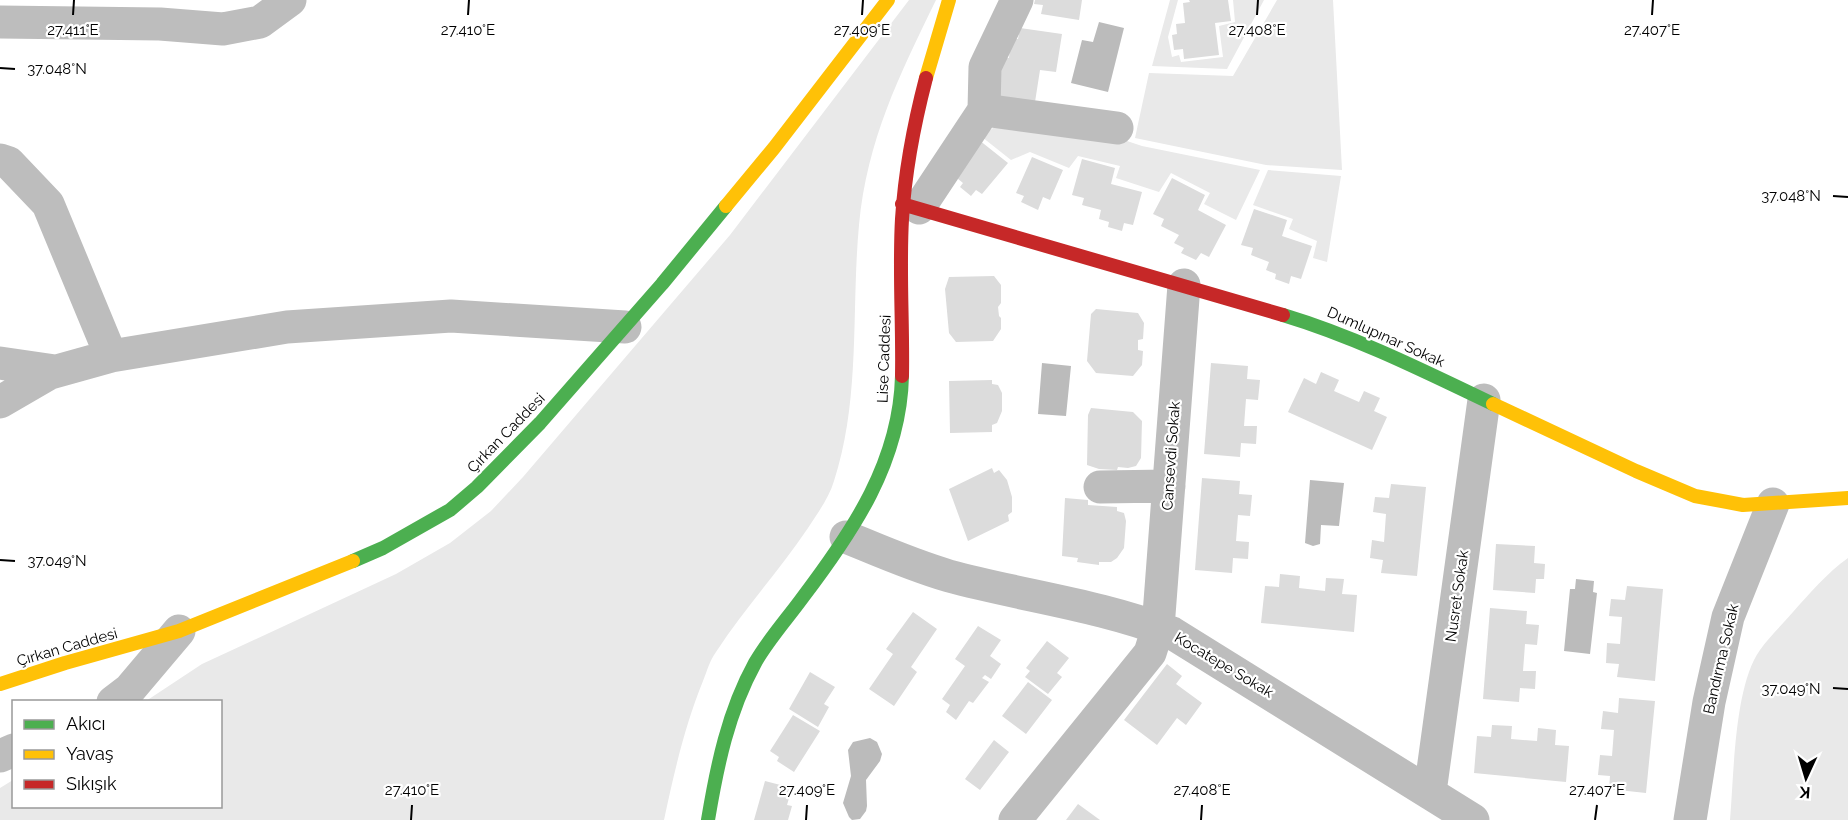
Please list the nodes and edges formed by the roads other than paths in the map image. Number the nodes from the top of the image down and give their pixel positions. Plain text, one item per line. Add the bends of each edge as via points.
1 (16, 0) edge
2 (290, 0) edge
3 (888, 0) edge
4 (949, 0) edge
5 (1017, 0) edge
6 (0, 5) edge
7 (0, 22) edge
8 (984, 110) junction
9 (1116, 128) dead end
10 (0, 160) edge
11 (910, 206) junction
12 (1185, 285) junction
13 (625, 327) junction
14 (111, 356) junction
15 (0, 363) edge
16 (56, 371) junction
17 (1484, 400) junction
18 (0, 402) edge
19 (1169, 486) junction
20 (1100, 487) dead end
21 (1848, 498) edge
22 (1773, 504) junction
23 (846, 537) junction
24 (1158, 628) junction
25 (179, 631) junction
26 (0, 684) edge
27 (116, 700) edge
28 (1430, 792) junction
29 (708, 820) edge
30 (1015, 820) edge
31 (1473, 820) edge
32 (1690, 820) edge

1 - 6 street
2 - 7 street via 260,22 223,29 160,24
3 - 13 street, Çırkan Caddesi via 723,212
4 - 11 street, Lise Caddesi via 919,96 906,168
5 - 8 street via 985,67
8 - 9 street
8 - 11 street
10 - 14 street via 9,163 48,204
11 - 12 street, Dumlupınar Sokak
11 - 23 street, Lise Caddesi via 900,402 882,470
12 - 17 street, Dumlupınar Sokak via 1323,327
12 - 19 street, Cansevdi Sokak
13 - 14 street via 451,316 287,327
13 - 25 street, Çırkan Caddesi via 504,460 450,510 365,556
14 - 16 street
15 - 16 street
16 - 18 street
17 - 22 street, Dumlupınar Sokak via 1695,496 1743,505
17 - 28 street, Nusret Sokak
19 - 20 street
19 - 24 street, Cansevdi Sokak
21 - 22 street, Dumlupınar Sokak
22 - 32 street, Bandırma Sokak via 1728,617 1709,702
23 - 24 street, Kocatepe Sokak via 950,576
23 - 29 street, Lise Caddesi via 753,666 728,721
24 - 28 street, Kocatepe Sokak via 1185,640
24 - 30 street, Cansevdi Sokak via 1150,653
25 - 26 street, Çırkan Caddesi
25 - 27 street via 130,689
28 - 31 street, Kocatepe Sokak

